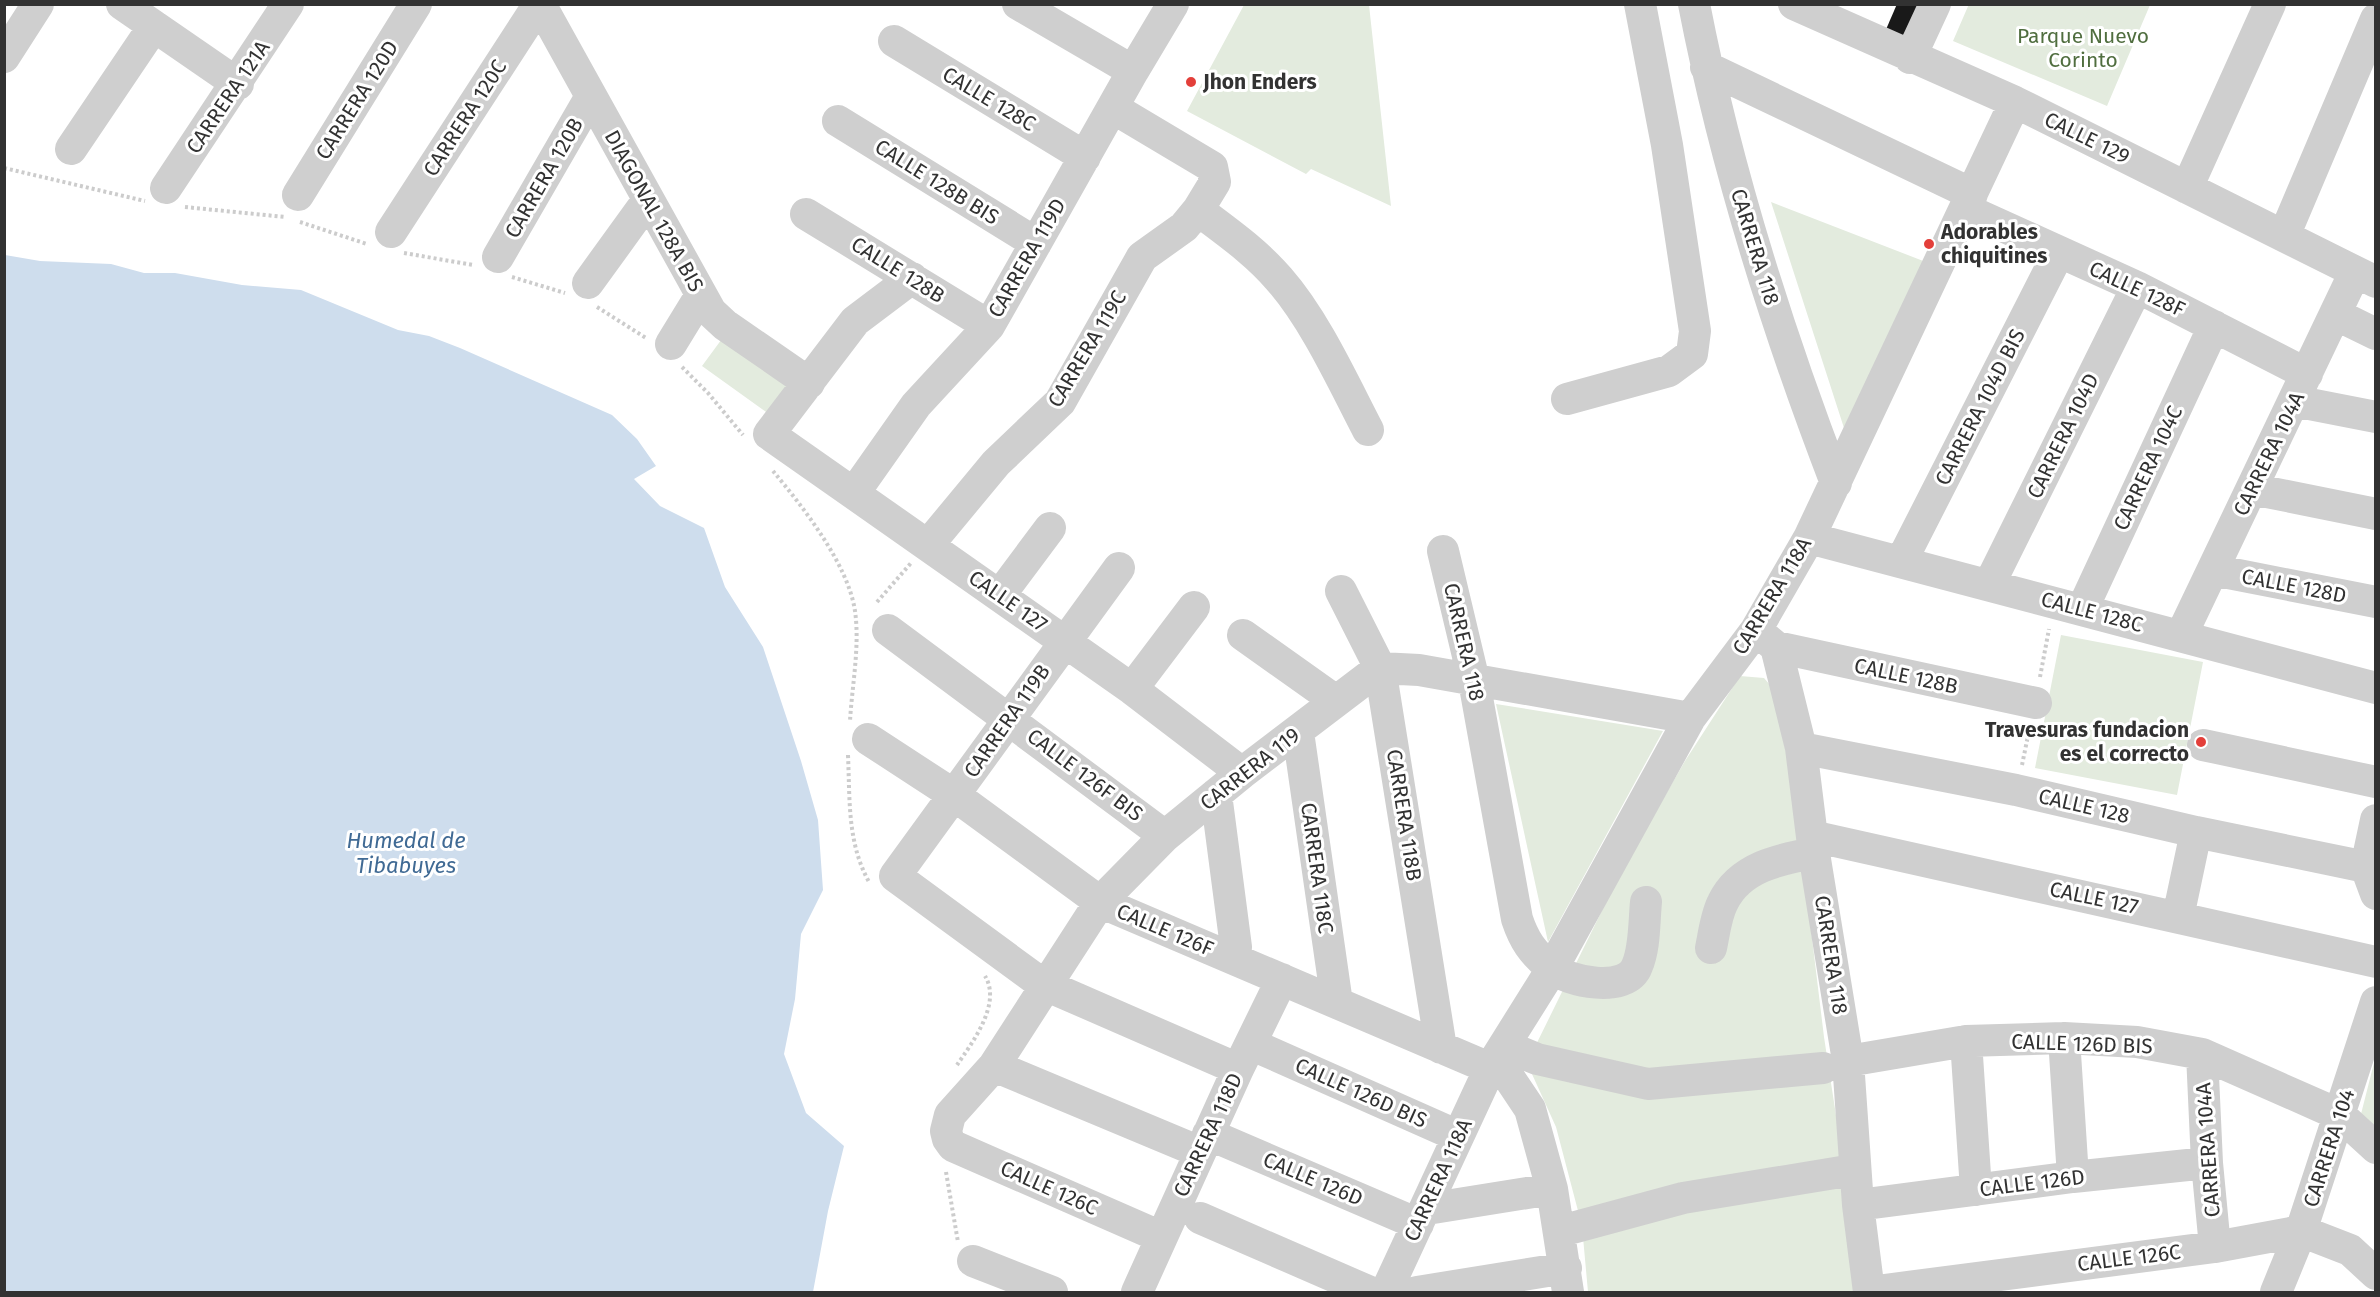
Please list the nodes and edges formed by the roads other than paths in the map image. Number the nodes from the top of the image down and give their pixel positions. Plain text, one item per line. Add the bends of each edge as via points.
1 (38, 4) edge
2 (122, 4) edge
3 (288, 4) edge
4 (416, 4) edge
5 (539, 4) edge
6 (1018, 4) edge
7 (1173, 4) edge
8 (1640, 4) edge
9 (1694, 4) edge
10 (1794, 4) edge
11 (1935, 4) edge
12 (2270, 4) edge
13 (2376, 19) edge
14 (154, 26) junction
15 (894, 41) dead end
16 (4, 57) edge
17 (1910, 57) junction
18 (1706, 67) junction
19 (1133, 71) junction
20 (238, 84) junction
21 (590, 98) junction
22 (2015, 102) junction
23 (1113, 108) junction
24 (838, 121) dead end
25 (71, 149) dead end
26 (1085, 157) junction
27 (2187, 188) junction
28 (298, 195) dead end
29 (166, 199) road end
30 (648, 200) junction
31 (1969, 201) junction
32 (1198, 210) junction
33 (806, 214) dead end
34 (2284, 236) junction
35 (386, 243) road end
36 (1036, 243) junction
37 (2059, 252) junction
38 (495, 266) road end
39 (2369, 275) edge
40 (912, 278) junction
41 (2137, 287) junction
42 (583, 294) road end
43 (700, 295) junction
44 (2335, 314) junction
45 (989, 326) junction
46 (2214, 326) junction
47 (2376, 334) edge
48 (667, 349) road end
49 (808, 383) junction
50 (2300, 387) junction
51 (1568, 399) dead end
52 (2376, 417) edge
53 (1368, 430) dead end
54 (1836, 483) junction
55 (2252, 489) junction
56 (854, 493) junction
57 (2376, 514) edge
58 (1050, 528) dead end
59 (1809, 538) junction
60 (928, 545) junction
61 (1443, 551) dead end
62 (1901, 562) junction
63 (1119, 568) dead end
64 (2213, 570) junction
65 (1989, 585) junction
66 (1341, 591) dead end
67 (1000, 596) junction
68 (2376, 602) edge
69 (1194, 607) dead end
70 (2082, 610) junction
71 (888, 630) dead end
72 (1243, 635) dead end
73 (2181, 636) junction
74 (1766, 638) junction
75 (1064, 641) junction
76 (1380, 668) junction
77 (1474, 681) junction
78 (2376, 688) edge
79 (1132, 689) junction
80 (1336, 701) junction
81 (2036, 704) dead end
82 (1010, 718) junction
83 (1690, 718) junction
84 (1298, 732) junction
85 (855, 741) road end
86 (2203, 745) dead end
87 (1801, 748) junction
88 (1242, 773) junction
89 (2376, 782) edge
90 (1216, 794) junction
91 (954, 795) junction
92 (2376, 820) edge
93 (2196, 832) junction
94 (1165, 836) junction
95 (1813, 844) junction
96 (2371, 881) edge
97 (1100, 902) junction
98 (1646, 902) dead end
99 (2178, 917) junction
100 (1236, 947) dead end
101 (1711, 948) dead end
102 (2376, 962) edge
103 (1552, 969) junction
104 (1282, 979) junction
105 (1052, 988) junction
106 (2376, 1002) edge
107 (1337, 1004) junction
108 (2064, 1038) junction
109 (1966, 1041) junction
110 (1441, 1048) junction
111 (1264, 1050) dead end
112 (2202, 1054) junction
113 (1498, 1057) junction
114 (1835, 1065) junction
115 (994, 1066) junction
116 (1238, 1070) junction
117 (2340, 1115) junction
118 (946, 1131) joint
119 (1458, 1136) junction
120 (1204, 1143) junction
121 (2376, 1148) edge
122 (2207, 1164) junction
123 (1841, 1172) dead end
124 (2073, 1177) junction
125 (1552, 1189) junction
126 (1976, 1190) junction
127 (1858, 1206) junction
128 (1423, 1217) junction
129 (1200, 1218) dead end
130 (1561, 1231) junction
131 (2301, 1231) junction
132 (1161, 1237) junction
133 (2215, 1247) junction
134 (966, 1256) road end
135 (2376, 1274) edge
136 (1567, 1280) edge
137 (1869, 1292) edge
138 (1052, 1293) edge
139 (1137, 1293) edge
140 (1370, 1293) edge
141 (1386, 1293) edge
142 (1417, 1293) edge
143 (2276, 1293) edge

1 - 16 street
2 - 14 street
3 - 20 street, CARRERA 121A
4 - 28 street, CARRERA 120D
5 - 21 street, DIAGONAL 128A BIS
5 - 35 street, CARRERA 120C
6 - 19 street
7 - 19 street, CARRERA 119D
8 - 51 street via 1667,145 1695,331 1692,354 1669,371
9 - 18 street, CARRERA 118
10 - 17 street, CALLE 129
11 - 17 street
12 - 27 street
13 - 34 street
14 - 20 street
14 - 25 street
15 - 26 street, CALLE 128C
17 - 22 street, CALLE 129
18 - 31 street, CALLE 128F
18 - 54 street, CARRERA 118 via 1760,269
19 - 23 street, CARRERA 119D
20 - 29 street, CARRERA 121A
21 - 30 street, DIAGONAL 128A BIS
21 - 38 street, CARRERA 120B
22 - 27 street, CALLE 129
22 - 31 street, CARRERA 118A
23 - 26 street, CARRERA 119D
23 - 32 street, CARRERA 119C via 1212,167 1215,182
24 - 36 street, CALLE 128B BIS
26 - 36 street, CARRERA 119D
27 - 34 street, CALLE 129
30 - 42 street
30 - 43 street, DIAGONAL 128A BIS
31 - 37 street, CALLE 128F
31 - 54 street, CARRERA 118A
32 - 53 street via 1246,246 1280,280 1328,351
32 - 60 street, CARRERA 119C via 1184,227 1142,257 1060,402 996,463
33 - 40 street, CALLE 128B
34 - 39 street, CALLE 129
36 - 45 street, CARRERA 119D
37 - 41 street, CALLE 128F
37 - 62 street, CARRERA 104D BIS
39 - 44 street, CARRERA 104A
40 - 45 street, CALLE 128B
40 - 49 street via 855,321
41 - 46 street, CALLE 128F
41 - 65 street, CARRERA 104D
43 - 48 street
43 - 49 street, DIAGONAL 128A BIS via 725,325
44 - 47 street
44 - 50 street, CARRERA 104A
45 - 56 street, CARRERA 119D via 916,405
46 - 50 street, CALLE 128F
46 - 70 street, CARRERA 104C
49 - 56 street, CALLE 127 via 759,438
50 - 52 street, CALLE 128F
50 - 55 street, CARRERA 104A
54 - 59 street, CARRERA 118A
55 - 57 street
55 - 64 street, CARRERA 104A
56 - 60 street, CALLE 127
58 - 67 street
59 - 62 street, CALLE 128C
59 - 74 street, CARRERA 118A
60 - 67 street, CALLE 127
61 - 77 street, CARRERA 118
62 - 65 street, CALLE 128C
63 - 75 street, CARRERA 119B
64 - 68 street, CALLE 128D
64 - 73 street, CARRERA 104A
65 - 70 street, CALLE 128C
66 - 76 street, CARRERA 118B
67 - 75 street, CALLE 127
69 - 79 street
70 - 73 street, CALLE 128C
71 - 82 street, CALLE 126F BIS
72 - 80 street
73 - 78 street, CALLE 128C
74 - 81 street, CALLE 128B
74 - 83 street, CARRERA 118A
74 - 87 street, CARRERA 118
75 - 79 street, CALLE 127
75 - 82 street, CARRERA 119B
76 - 77 street via 1419,670
76 - 80 street, CARRERA 119
76 - 110 street, CARRERA 118B
77 - 83 street
77 - 103 street, CARRERA 118 via 1517,919 1525,941
79 - 88 street, CALLE 127
80 - 84 street, CARRERA 119
82 - 91 street, CARRERA 119B
82 - 94 street, CALLE 126F BIS
83 - 103 street, CARRERA 118A
84 - 88 street, CARRERA 119
84 - 107 street, CARRERA 118C
85 - 91 street, CALLE 126F
86 - 89 street
87 - 93 street, CALLE 128 via 2016,790
87 - 95 street, CARRERA 118
88 - 90 street, CARRERA 119
90 - 94 street, CARRERA 119
90 - 100 street
91 - 97 street, CALLE 126F
91 - 105 street, CARRERA 119B via 883,881
92 - 96 street
93 - 96 street, CALLE 128
93 - 99 street
94 - 97 street, CARRERA 119
95 - 99 street, CALLE 127
95 - 101 street via 1741,879 1723,902
95 - 114 street, CARRERA 118
97 - 104 street, CALLE 126F
97 - 105 street, CARRERA 119
98 - 103 street via 1637,968 1626,980 1608,984
99 - 102 street, CALLE 127
103 - 113 street, CARRERA 118A
104 - 107 street, CALLE 126F
104 - 116 street, CARRERA 118D
105 - 115 street, CARRERA 119
105 - 116 street
106 - 117 street, CARRERA 104
107 - 110 street, CALLE 126F
108 - 109 street, CALLE 126D BIS
108 - 112 street, CALLE 126D BIS via 2137,1042
108 - 124 street
109 - 114 street, CALLE 126D BIS
109 - 126 street
110 - 113 street, CALLE 126F
111 - 119 street, CALLE 126D BIS
112 - 117 street, CALLE 126D BIS
112 - 122 street, CARRERA 104A
113 - 114 street, CALLE 126D BIS via 1536,1059 1648,1084
113 - 119 street, CARRERA 118A
113 - 125 street via 1530,1109
114 - 127 street, CARRERA 118
115 - 118 street, CARRERA 119 via 950,1115
115 - 120 street, CALLE 126D
116 - 120 street, CARRERA 118D
117 - 121 street
117 - 131 street, CARRERA 104
118 - 132 street, CALLE 126C via 953,1146
119 - 128 street, CARRERA 118A
120 - 128 street, CALLE 126D
120 - 132 street, CARRERA 118D
122 - 124 street, CALLE 126D
122 - 133 street, CARRERA 104A
123 - 130 street via 1683,1198
124 - 126 street, CALLE 126D
125 - 128 street
125 - 130 street
126 - 127 street, CALLE 126D
127 - 137 street, CARRERA 118
128 - 141 street, CARRERA 118A
129 - 140 street
130 - 136 street
131 - 133 street, CALLE 126C
131 - 135 street via 2350,1250
131 - 143 street, CARRERA 104
132 - 139 street, CARRERA 118D
133 - 137 street, CALLE 126C
134 - 138 street
136 - 142 street

